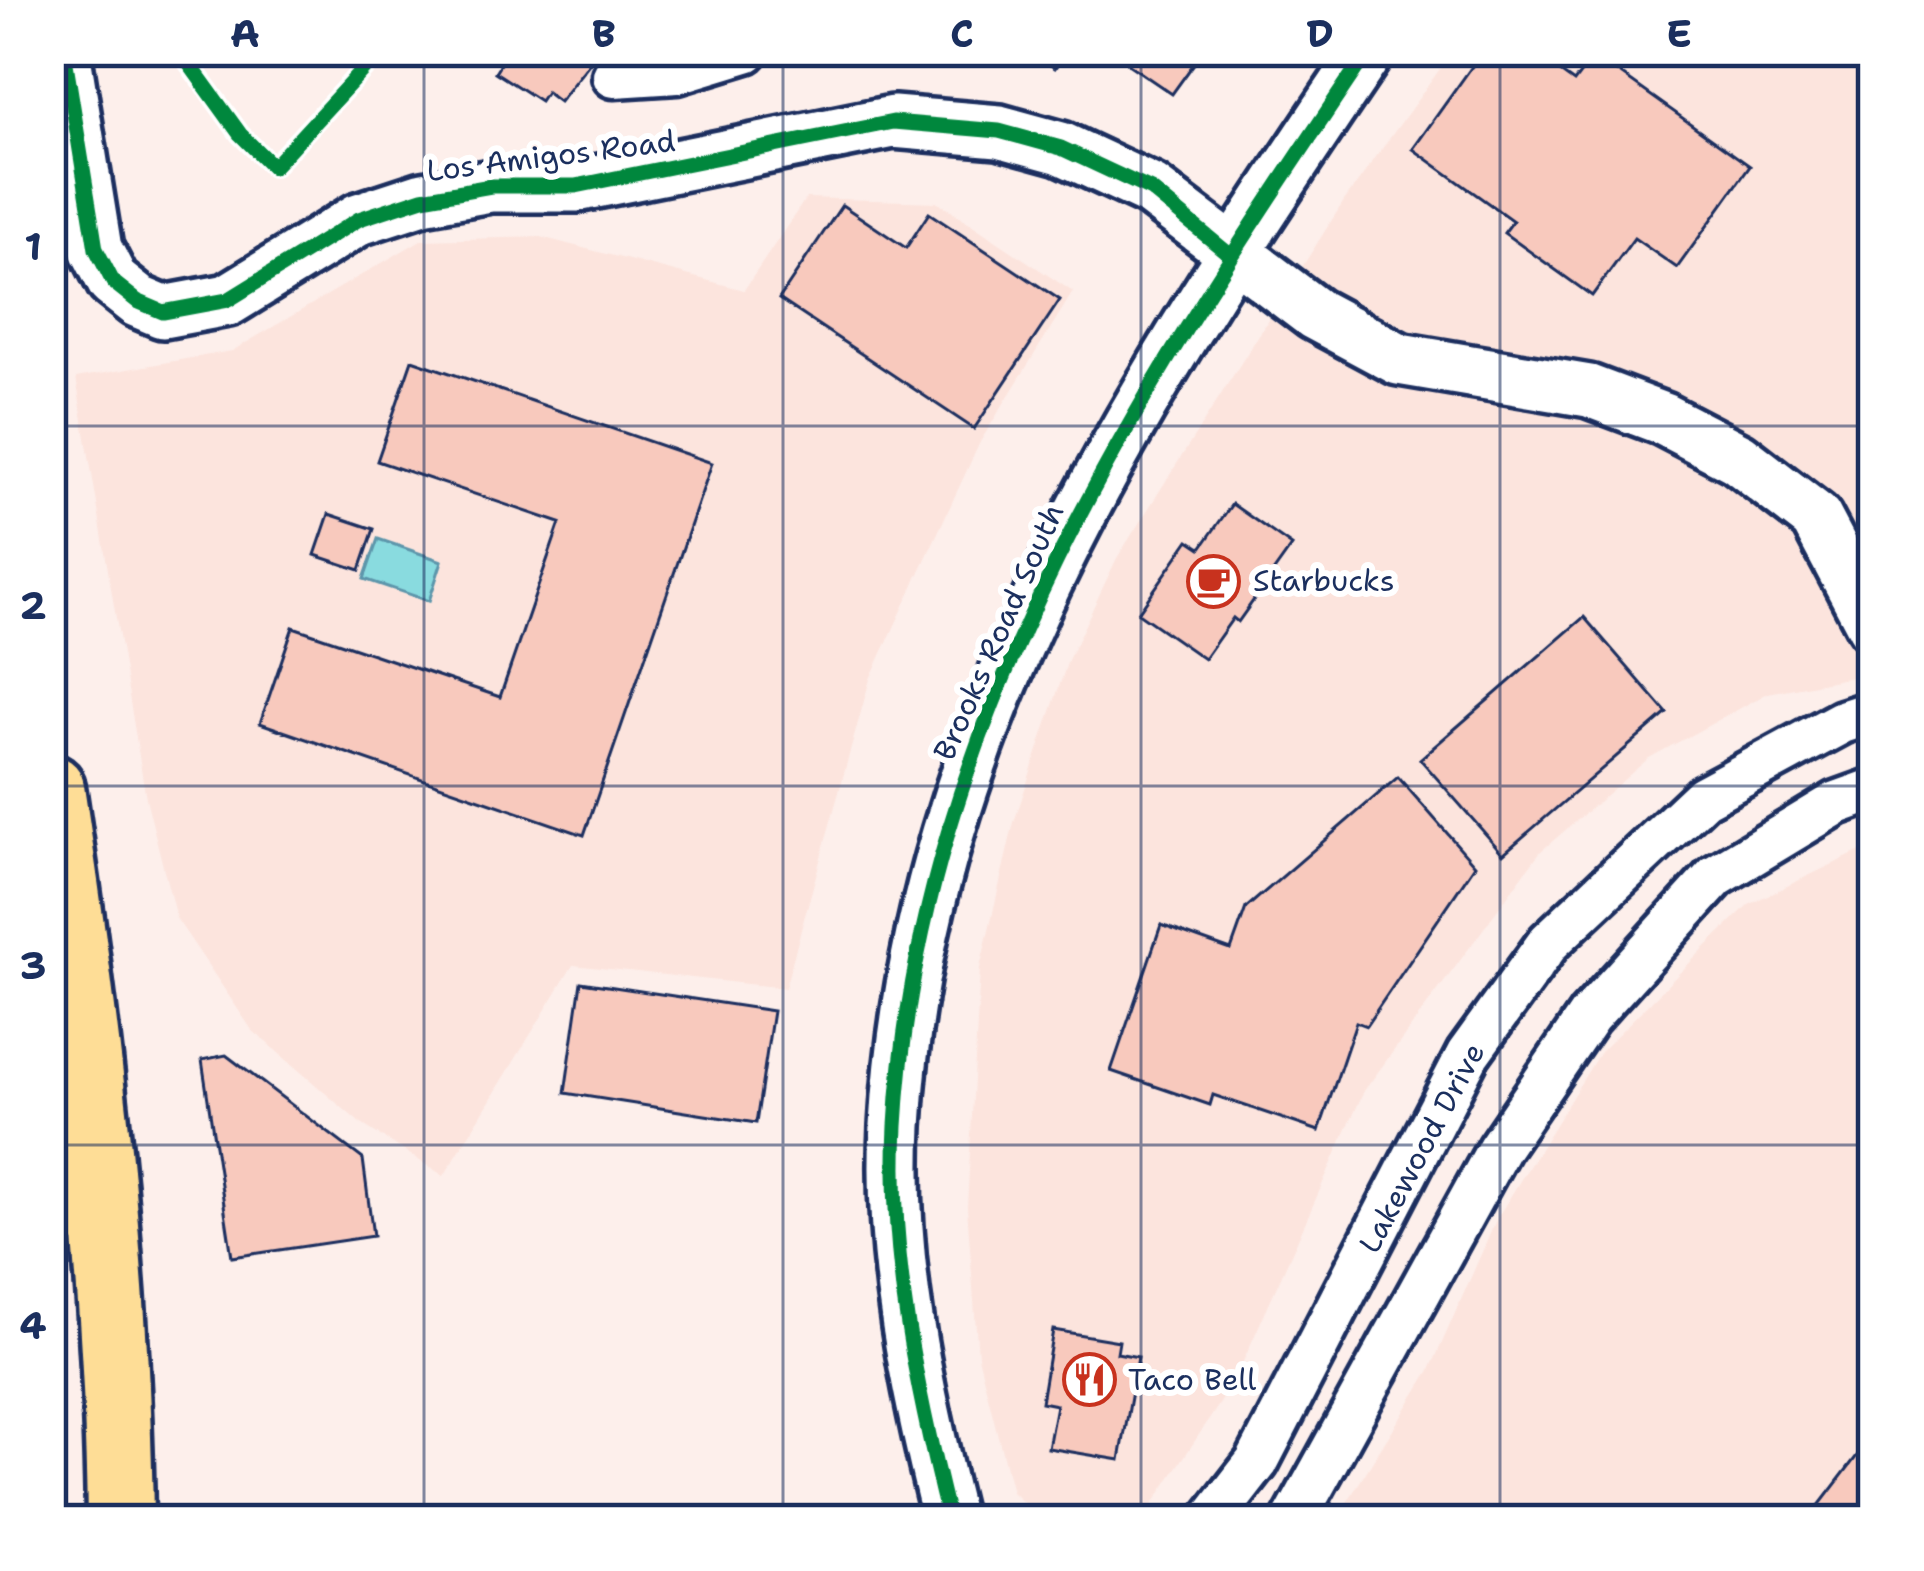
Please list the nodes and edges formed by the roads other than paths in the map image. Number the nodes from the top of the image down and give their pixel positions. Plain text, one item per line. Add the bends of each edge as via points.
1 (64, 51) edge
2 (746, 51) edge
3 (1368, 51) edge
4 (614, 76) dead end
5 (1230, 255) junction
6 (1873, 626) edge
7 (1873, 712) edge
8 (51, 788) edge
9 (1873, 790) edge
10 (120, 1520) edge
11 (949, 1520) edge
12 (1212, 1520) edge
13 (1294, 1520) edge

1 - 5 street, Los Amigos Road via 96,249 113,282 164,312 228,300 359,219 423,198 490,186 577,186 893,122 999,131 1061,148 1150,190
2 - 4 street via 677,72
3 - 5 street, Brooks Road South
5 - 6 street, Los Amigos Road via 1399,359 1588,391 1738,458 1816,518
5 - 11 street, Brooks Road South via 1116,439 1035,606 969,762 939,859 910,998 896,1127 909,1352
7 - 12 street, Lakewood Drive via 1703,797 1549,942 1468,1054 1258,1462
8 - 10 highway via 118,1340
9 - 13 street via 1716,876 1589,1016 1499,1148

